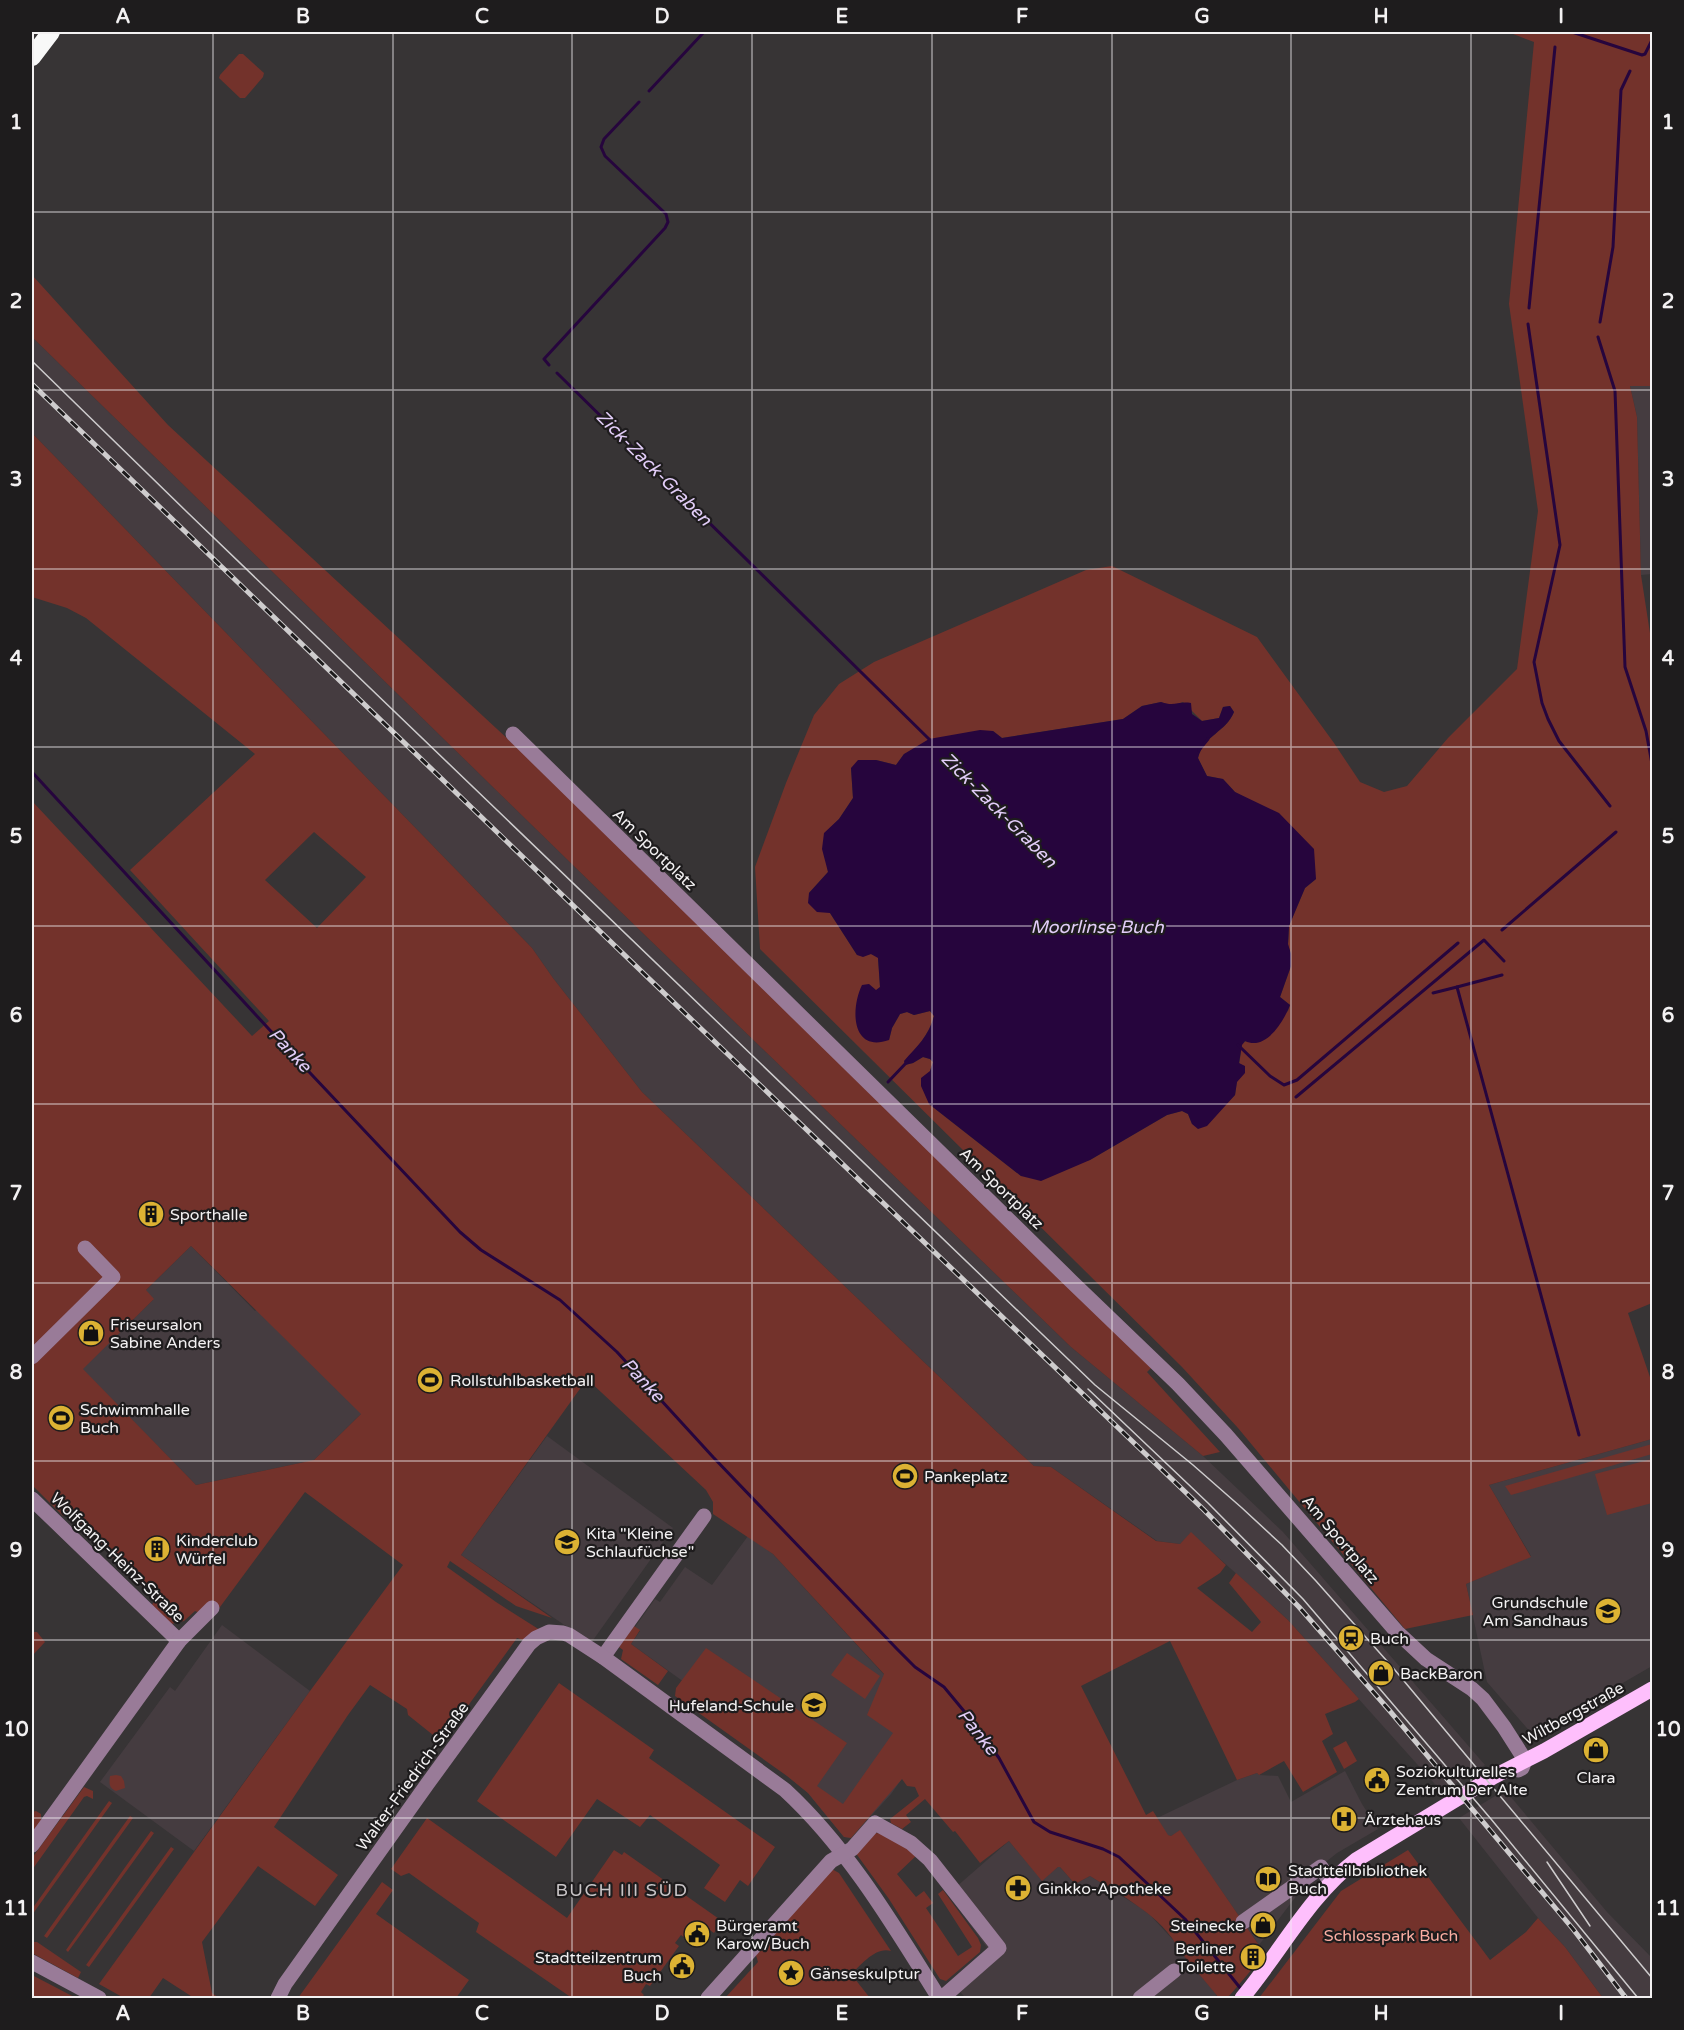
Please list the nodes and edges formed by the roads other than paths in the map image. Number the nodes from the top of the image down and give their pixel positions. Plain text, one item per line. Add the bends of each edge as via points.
1 (51, 32) edge
2 (32, 57) edge
3 (513, 734) dead end
4 (85, 1248) dead end
5 (32, 1358) edge
6 (32, 1499) edge
7 (704, 1516) dead end
8 (212, 1608) dead end
9 (179, 1641) junction
10 (603, 1657) junction
11 (1653, 1689) edge
12 (1525, 1760) junction
13 (32, 1845) edge
14 (842, 1854) junction
15 (1330, 1882) junction
16 (1243, 1922) dead end
17 (32, 1962) edge
18 (1174, 1971) dead end
19 (99, 1998) edge
20 (278, 1998) edge
21 (708, 1998) edge
22 (941, 1998) edge
23 (1140, 1998) edge
24 (1242, 1998) edge

1 - 2 highway
3 - 12 street, Am Sportplatz via 1178,1384 1397,1632 1491,1708
4 - 5 street via 113,1277
6 - 9 street, Wolfgang-Heinz-Straße
7 - 10 street
8 - 9 street, Wolfgang-Heinz-Straße
9 - 13 street, Wolfgang-Heinz-Straße
10 - 14 street, Walter-Friedrich-Straße via 785,1790
10 - 20 street, Walter-Friedrich-Straße via 562,1633 544,1634 529,1644
11 - 12 main road, Wiltbergstraße
12 - 15 main road, Wiltbergstraße via 1374,1849
14 - 21 street via 831,1860
14 - 22 street, Walter-Friedrich-Straße
14 - 22 street, Walter-Friedrich-Straße via 852,1849 875,1823 911,1843 930,1860 999,1948
15 - 16 street via 1321,1867
15 - 24 main road, Wiltbergstraße
17 - 19 street
18 - 23 street

